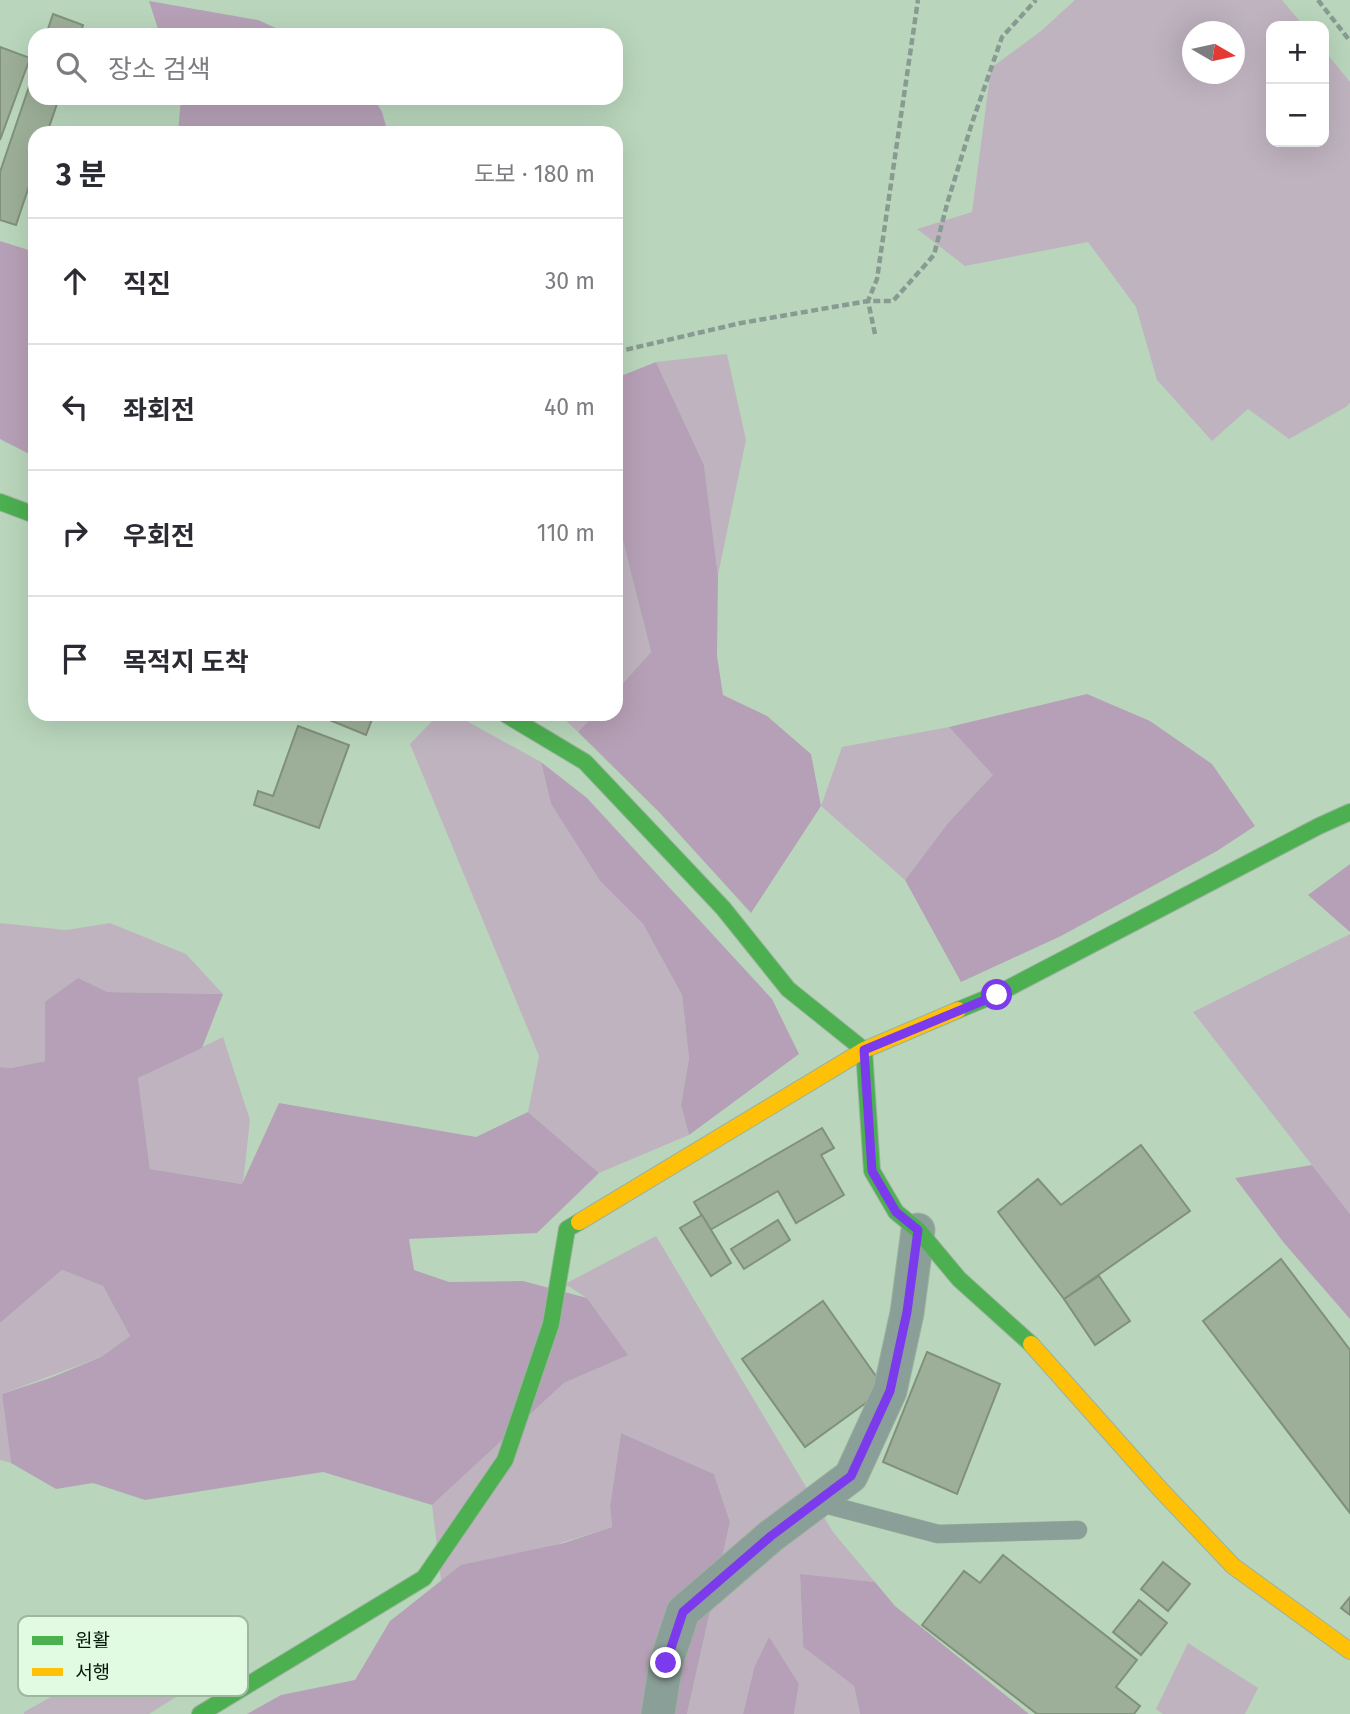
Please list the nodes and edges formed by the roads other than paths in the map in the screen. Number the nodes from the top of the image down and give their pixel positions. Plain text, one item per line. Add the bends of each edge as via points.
1 (0, 502) edge
2 (28, 512) edge
3 (517, 721) edge
4 (1350, 812) edge
5 (864, 1050) junction
6 (918, 1230) junction
7 (817, 1502) junction
8 (1078, 1530) dead end
9 (1350, 1651) edge
10 (248, 1685) edge
11 (231, 1696) edge
12 (201, 1714) edge
13 (658, 1714) edge

1 - 2 street
3 - 5 street via 585,762 723,908 788,989
4 - 5 street via 997,995
5 - 6 street via 872,1171 896,1212
5 - 10 street via 567,1229 551,1324 505,1460 424,1578
6 - 7 street via 890,1391 851,1476
6 - 9 street via 959,1279 1036,1348 1233,1566
7 - 8 lane via 939,1534
7 - 13 street via 683,1612 666,1663
11 - 12 street

